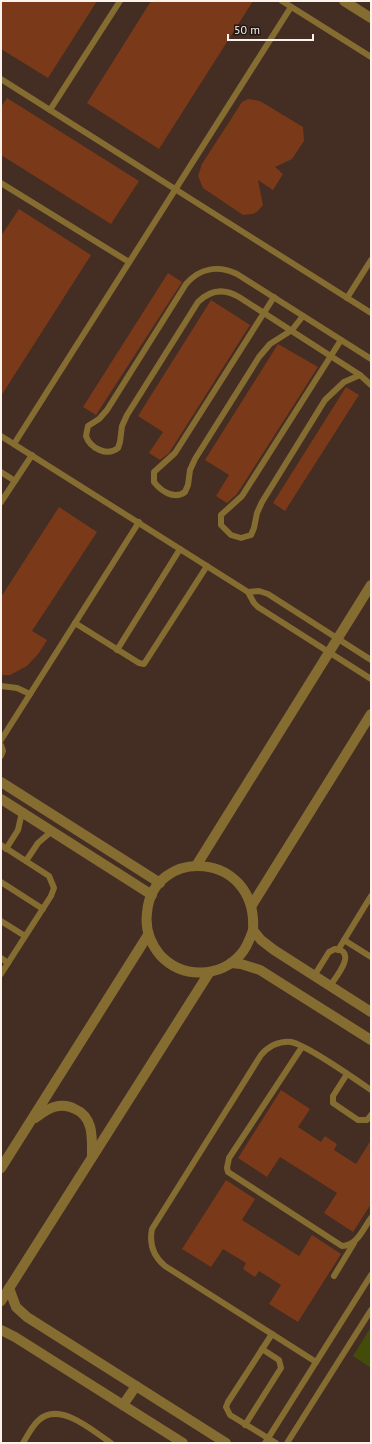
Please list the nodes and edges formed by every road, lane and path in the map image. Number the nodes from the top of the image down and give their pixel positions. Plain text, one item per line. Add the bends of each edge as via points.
1 (120, 1) edge
2 (282, 1) edge
3 (344, 1) edge
4 (291, 7) junction
5 (371, 18) edge
6 (371, 57) edge
7 (1, 78) edge
8 (50, 110) junction
9 (2, 185) edge
10 (175, 189) junction
11 (371, 260) edge
12 (129, 262) junction
13 (274, 297) junction
14 (347, 298) junction
15 (264, 313) junction
16 (371, 313) edge
17 (303, 316) junction
18 (292, 330) junction
19 (341, 340) junction
20 (331, 356) junction
21 (371, 359) edge
22 (360, 375) junction
23 (371, 384) edge
24 (1, 436) edge
25 (14, 444) junction
26 (32, 455) junction
27 (1, 472) edge
28 (15, 481) junction
29 (1, 502) edge
30 (138, 522) junction
31 (180, 549) junction
32 (207, 566) junction
33 (371, 585) edge
34 (248, 592) junction
35 (75, 623) junction
36 (338, 639) junction
37 (117, 650) junction
38 (330, 652) junction
39 (371, 660) edge
40 (371, 679) edge
41 (1, 686) edge
42 (30, 694) junction
43 (371, 714) edge
44 (1, 725) edge
45 (8, 729) junction
46 (1, 740) edge
47 (1, 745) edge
48 (1, 756) edge
49 (1, 782) edge
50 (1, 799) edge
51 (22, 812) junction
52 (52, 831) junction
53 (4, 847) edge
54 (26, 861) junction
55 (196, 866) junction
56 (1, 882) edge
57 (160, 883) junction
58 (152, 895) junction
59 (371, 896) edge
60 (252, 904) junction
61 (368, 907) edge
62 (42, 909) junction
63 (1, 921) edge
64 (253, 930) junction
65 (148, 935) junction
66 (25, 936) junction
67 (344, 940) junction
68 (338, 950) junction
69 (371, 957) edge
70 (1, 958) edge
71 (8, 963) junction
72 (232, 963) junction
73 (209, 973) junction
74 (1, 974) edge
75 (314, 976) junction
76 (330, 986) junction
77 (371, 1012) edge
78 (371, 1040) edge
79 (302, 1046) junction
80 (347, 1074) junction
81 (371, 1090) edge
82 (371, 1115) edge
83 (32, 1119) junction
84 (92, 1156) junction
85 (1, 1168) edge
86 (371, 1218) edge
87 (356, 1240) junction
88 (334, 1276) dead end
89 (371, 1276) edge
90 (9, 1288) junction
91 (1, 1301) edge
92 (371, 1310) edge
93 (1, 1330) edge
94 (272, 1334) junction
95 (262, 1349) junction
96 (316, 1362) junction
97 (136, 1386) junction
98 (123, 1405) junction
99 (245, 1425) junction
100 (266, 1441) edge
101 (23, 1443) edge
102 (111, 1443) edge
103 (183, 1443) edge
104 (226, 1443) edge
105 (276, 1443) edge
106 (287, 1443) edge

1 - 8 lane
2 - 4 lane
3 - 5 street
4 - 6 lane
4 - 10 lane
7 - 8 lane
8 - 10 lane
9 - 12 lane
10 - 12 lane
10 - 14 lane
11 - 14 lane
12 - 25 lane
13 - 15 lane
13 - 15 lane via 230,270 209,269 196,274 186,284 107,410 88,426 86,436 89,442 97,449 108,452 118,448 127,415 202,297 214,291 227,291
13 - 17 lane
14 - 16 lane
15 - 18 lane
15 - 18 lane via 175,453 154,472 154,482 164,492 175,495 184,492 195,459 259,357 270,344
17 - 18 lane
17 - 19 lane
18 - 20 lane
19 - 20 lane
19 - 21 lane
20 - 22 lane
20 - 22 lane via 242,496 221,515 221,525 231,535 241,538 251,535 256,513 262,502 325,400 341,385
22 - 23 lane
24 - 25 lane
25 - 26 lane
26 - 28 lane
26 - 30 lane
27 - 28 lane
28 - 29 lane
30 - 31 lane
30 - 35 lane
31 - 32 lane
31 - 37 lane
32 - 34 lane
32 - 37 lane via 144,664
33 - 36 street
34 - 36 lane via 259,591 268,594
34 - 38 lane via 258,607
35 - 37 lane
35 - 42 lane
36 - 38 street
36 - 39 lane
38 - 40 lane
38 - 55 street
41 - 42 lane via 17,688
42 - 45 lane
43 - 60 street
44 - 45 lane
45 - 46 lane
47 - 48 lane
49 - 57 street
50 - 51 street
51 - 52 street
51 - 53 lane via 18,830
52 - 54 lane via 38,843
52 - 58 street
53 - 54 lane
54 - 62 lane via 49,876 53,884 53,892
55 - 57 street via 182,868
55 - 60 street via 214,867 231,875 244,888
56 - 62 lane
57 - 58 street
58 - 65 street via 146,914
59 - 61 lane
60 - 64 street
61 - 67 lane
62 - 66 lane
63 - 66 lane
64 - 72 street via 249,942
64 - 75 street via 267,946
65 - 73 street via 155,949 178,969 193,973
65 - 83 street
66 - 71 lane
67 - 68 lane
67 - 69 lane
68 - 75 lane via 329,952
68 - 76 lane via 344,953 346,959
70 - 71 lane
71 - 74 lane
72 - 73 street
72 - 78 street via 260,970
73 - 84 street
75 - 76 street
76 - 77 street
79 - 80 lane
79 - 87 lane via 229,1158 227,1168 232,1176 337,1244 346,1246
79 - 94 lane via 291,1042 280,1043 269,1047 261,1055 155,1222 151,1236 155,1256 165,1266
80 - 81 lane
80 - 82 lane via 333,1096 333,1103 360,1121 367,1120
83 - 84 street via 62,1105 78,1110 89,1123
83 - 85 street
84 - 90 street
86 - 87 lane
87 - 88 lane
89 - 96 lane
90 - 91 street
90 - 97 street via 16,1307 27,1317
92 - 106 lane
93 - 98 street
94 - 95 lane
94 - 96 lane
95 - 99 lane via 227,1404 230,1415
95 - 99 lane via 279,1360 281,1368
96 - 100 lane
97 - 98 street
97 - 104 street
98 - 103 street
99 - 100 lane
100 - 105 lane
101 - 102 lane via 40,1419 54,1413 69,1416

